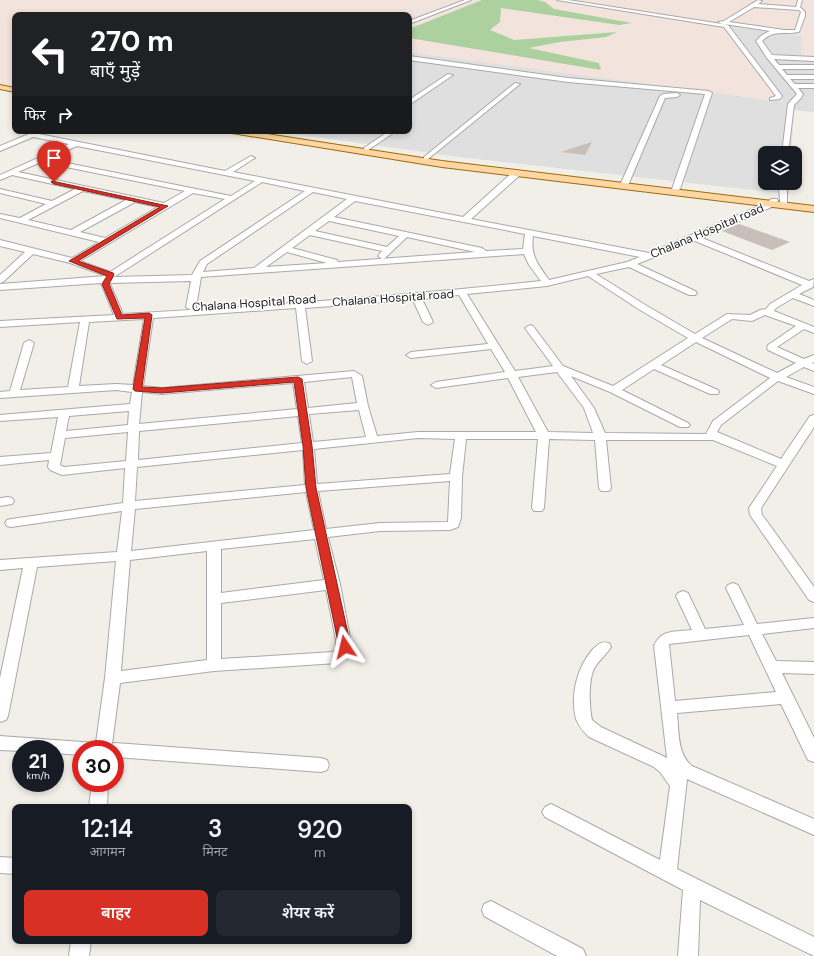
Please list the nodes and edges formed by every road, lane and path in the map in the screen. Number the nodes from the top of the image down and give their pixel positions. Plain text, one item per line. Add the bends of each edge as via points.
1 (469, 0) edge
2 (559, 0) edge
3 (573, 0) edge
4 (761, 0) edge
5 (800, 0) edge
6 (753, 5) junction
7 (800, 9) junction
8 (412, 22) edge
9 (724, 23) junction
10 (774, 31) junction
11 (769, 57) junction
12 (412, 59) edge
13 (814, 59) edge
14 (420, 60) junction
15 (412, 64) edge
16 (777, 67) junction
17 (814, 67) edge
18 (450, 75) dead end
19 (786, 77) junction
20 (814, 77) edge
21 (517, 84) dead end
22 (794, 86) junction
23 (814, 86) edge
24 (0, 89) edge
25 (12, 91) edge
26 (707, 98) junction
27 (772, 99) dead end
28 (412, 101) edge
29 (251, 134) edge
30 (274, 134) edge
31 (388, 134) edge
32 (32, 135) joint
33 (75, 144) junction
34 (786, 146) edge
35 (0, 149) edge
36 (366, 149) junction
37 (250, 158) dead end
38 (426, 158) junction
39 (41, 160) junction
40 (11, 173) junction
41 (226, 173) junction
42 (517, 173) junction
43 (0, 178) edge
44 (134, 180) junction
45 (261, 180) junction
46 (625, 182) junction
47 (82, 188) junction
48 (676, 189) junction
49 (310, 190) junction
50 (783, 190) edge
51 (0, 191) edge
52 (190, 191) junction
53 (108, 194) junction
54 (231, 198) junction
55 (354, 198) junction
56 (134, 199) junction
57 (758, 201) junction
58 (772, 202) junction
59 (784, 202) junction
60 (54, 204) junction
61 (165, 206) junction
62 (814, 206) edge
63 (814, 209) edge
64 (0, 216) edge
65 (328, 218) junction
66 (465, 220) junction
67 (21, 221) junction
68 (310, 232) junction
69 (72, 233) junction
70 (529, 233) junction
71 (406, 234) junction
72 (695, 238) junction
73 (107, 241) junction
74 (0, 243) edge
75 (287, 249) junction
76 (388, 250) junction
77 (31, 251) junction
78 (526, 251) junction
79 (495, 254) junction
80 (635, 254) junction
81 (651, 256) junction
82 (72, 261) junction
83 (377, 262) junction
84 (343, 264) junction
85 (630, 264) junction
86 (256, 270) junction
87 (590, 274) junction
88 (197, 276) junction
89 (109, 277) junction
90 (0, 280) edge
91 (545, 281) junction
92 (812, 284) edge
93 (0, 287) edge
94 (462, 293) junction
95 (692, 293) dead end
96 (792, 295) junction
97 (416, 297) junction
98 (814, 303) edge
99 (300, 305) junction
100 (191, 307) junction
101 (769, 312) junction
102 (118, 315) junction
103 (149, 315) junction
104 (0, 319) edge
105 (85, 319) junction
106 (428, 322) dead end
107 (0, 324) edge
108 (803, 326) junction
109 (530, 328) dead end
110 (814, 330) edge
111 (695, 338) junction
112 (29, 343) dead end
113 (494, 346) junction
114 (411, 355) dead end
115 (307, 361) dead end
116 (811, 363) edge
117 (653, 365) junction
118 (560, 368) junction
119 (512, 375) junction
120 (776, 378) junction
121 (298, 379) junction
122 (436, 385) dead end
123 (137, 389) junction
124 (73, 390) junction
125 (614, 390) junction
126 (814, 391) edge
127 (714, 392) dead end
128 (14, 394) junction
129 (0, 395) edge
130 (363, 406) junction
131 (135, 408) junction
132 (302, 412) junction
133 (64, 413) junction
134 (0, 418) edge
135 (814, 418) edge
136 (684, 425) dead end
137 (134, 427) junction
138 (60, 435) junction
139 (461, 435) junction
140 (544, 436) junction
141 (600, 436) junction
142 (715, 437) junction
143 (373, 440) junction
144 (308, 446) junction
145 (56, 456) junction
146 (0, 461) edge
147 (783, 464) junction
148 (131, 465) junction
149 (456, 477) junction
150 (311, 488) junction
151 (605, 488) dead end
152 (129, 506) junction
153 (538, 508) dead end
154 (11, 523) dead end
155 (322, 534) junction
156 (214, 547) junction
157 (123, 556) junction
158 (31, 562) junction
159 (0, 565) edge
160 (333, 584) junction
161 (733, 588) dead end
162 (684, 596) dead end
163 (814, 597) edge
164 (214, 599) junction
165 (814, 623) edge
166 (754, 630) junction
167 (700, 635) junction
168 (604, 647) dead end
169 (6, 659) edge
170 (214, 665) junction
171 (772, 667) junction
172 (814, 668) edge
173 (113, 678) junction
174 (786, 697) junction
175 (669, 708) junction
176 (0, 716) edge
177 (104, 740) edge
178 (0, 743) edge
179 (72, 748) edge
180 (124, 751) edge
181 (814, 755) edge
182 (321, 765) dead end
183 (681, 767) junction
184 (678, 785) junction
185 (99, 792) edge
186 (98, 804) edge
187 (551, 812) dead end
188 (814, 827) edge
189 (0, 865) edge
190 (12, 866) edge
191 (667, 873) junction
192 (692, 886) junction
193 (491, 910) dead end
194 (81, 944) edge
195 (814, 947) edge
196 (79, 956) edge
197 (576, 956) edge
198 (688, 956) edge

1 - 8 street
2 - 27 street via 726,26 779,96
3 - 9 street
4 - 6 street
5 - 7 street
6 - 7 street
6 - 9 street
7 - 10 street via 803,16 797,31
9 - 10 street
10 - 11 street via 760,41
11 - 13 street
11 - 16 street
12 - 14 street
14 - 15 street
14 - 26 street via 568,80 692,90 709,93
16 - 17 street
16 - 19 street
18 - 28 street
19 - 20 street
19 - 22 street
21 - 38 street
22 - 23 street
22 - 34 street via 800,97 792,104
24 - 25 main road
26 - 46 street via 663,96
26 - 48 street
29 - 42 main road
30 - 36 main road
31 - 36 street
32 - 33 street
32 - 35 street
33 - 39 street
33 - 41 street
36 - 38 main road
37 - 41 street
38 - 46 main road
39 - 40 street
39 - 44 street
40 - 43 street
40 - 47 street
41 - 45 street
42 - 57 main road
42 - 66 street
44 - 52 street
44 - 53 street
45 - 49 street
45 - 54 street
46 - 48 main road
47 - 53 street
47 - 60 street
48 - 57 main road
49 - 55 street
49 - 88 street via 203,263
50 - 59 street
51 - 60 street
52 - 54 street
52 - 61 street
53 - 56 street
54 - 89 street
55 - 65 street
55 - 66 street
56 - 61 street
56 - 69 street
57 - 58 main road
57 - 80 street, Chalana Hospital Road via 692,232
58 - 59 main road
58 - 63 main road
58 - 72 street, Chalana Hospital road
59 - 62 main road
60 - 67 street
61 - 73 street
64 - 67 street
65 - 68 street
65 - 71 street
66 - 70 street
67 - 69 street
68 - 75 street
68 - 76 street
69 - 73 street
70 - 78 street
70 - 80 street
71 - 76 street
71 - 79 street
72 - 81 street, Chalana Hospital road
72 - 92 street
73 - 82 street
74 - 77 street
75 - 84 street
75 - 86 street
76 - 83 street
77 - 82 street
77 - 90 street
78 - 79 street
78 - 91 street
79 - 83 street
80 - 81 street
80 - 91 street, Chalana Hospital Road
81 - 85 street, Chalana Hospital road
82 - 89 street
83 - 84 street
84 - 86 street
85 - 87 street, Chalana Hospital road
85 - 95 street
86 - 88 street
87 - 91 street, Chalana Hospital road
87 - 111 street via 639,307
88 - 89 street
88 - 100 street
89 - 93 street
89 - 102 street via 106,284
91 - 94 street, Chalana Hospital road
91 - 100 street, Chalana Hospital Road
92 - 96 street
94 - 97 street, Chalana Hospital road
94 - 113 street
96 - 98 street
96 - 101 street via 773,306
97 - 99 street, Chalana Hospital road
97 - 106 street
99 - 103 street, Chalana Hospital road
99 - 115 street
100 - 102 street, Chalana Hospital Road
101 - 108 street
101 - 111 street via 752,318 730,316
102 - 103 street, Chalana Hospital road
102 - 104 street, Chalana Hospital Road
102 - 105 street, Chalana Hospital road
103 - 123 street
105 - 107 street, Chalana Hospital road
105 - 124 street
108 - 110 street
108 - 116 street via 772,348
109 - 118 street
111 - 117 street
111 - 120 street
112 - 128 street
113 - 114 street
113 - 119 street
116 - 120 street
117 - 125 street
117 - 127 street
118 - 119 street
118 - 125 street
118 - 141 street via 593,415
119 - 122 street
119 - 140 street
120 - 126 street
120 - 142 street via 717,424 711,433
121 - 123 street via 162,391
121 - 130 street via 354,374 357,376
121 - 132 street
123 - 124 street via 116,387
123 - 131 street
124 - 128 street
125 - 136 street
128 - 129 street
130 - 132 street
130 - 143 street
131 - 133 street
131 - 137 street
132 - 137 street
132 - 144 street
133 - 134 street
133 - 138 street
135 - 147 street
137 - 138 street
137 - 148 street
138 - 145 street
139 - 140 street
139 - 143 street via 418,435
139 - 149 street
140 - 141 street
140 - 153 street
141 - 142 street
141 - 151 street
142 - 147 street
143 - 144 street
144 - 148 street
144 - 150 street
145 - 146 street
145 - 148 street via 54,467 62,471
147 - 163 street via 760,498 755,508 756,515
148 - 152 street
149 - 150 street
149 - 155 street via 455,518 454,524 450,526 391,526
150 - 152 street
150 - 155 street
152 - 154 street
152 - 157 street
155 - 156 street
155 - 160 street
156 - 157 street
156 - 164 street
157 - 158 street
157 - 173 street
158 - 159 street
158 - 169 street
160 - 164 street
160 - 170 street via 345,647 337,657
161 - 166 street
162 - 167 street
164 - 170 street
165 - 166 street
166 - 167 street
166 - 171 street
167 - 175 street via 667,638 663,641 661,646
168 - 184 street via 585,673 584,719 595,732 660,762
169 - 176 street
170 - 173 street
171 - 172 street
171 - 174 street
173 - 177 street
174 - 175 street
174 - 181 street
175 - 183 street via 674,756
178 - 179 street
180 - 182 street
183 - 184 street
183 - 188 street
184 - 191 street
185 - 186 street
187 - 191 street
189 - 190 street
191 - 192 street
192 - 195 street
192 - 198 street
193 - 197 street
194 - 196 street

